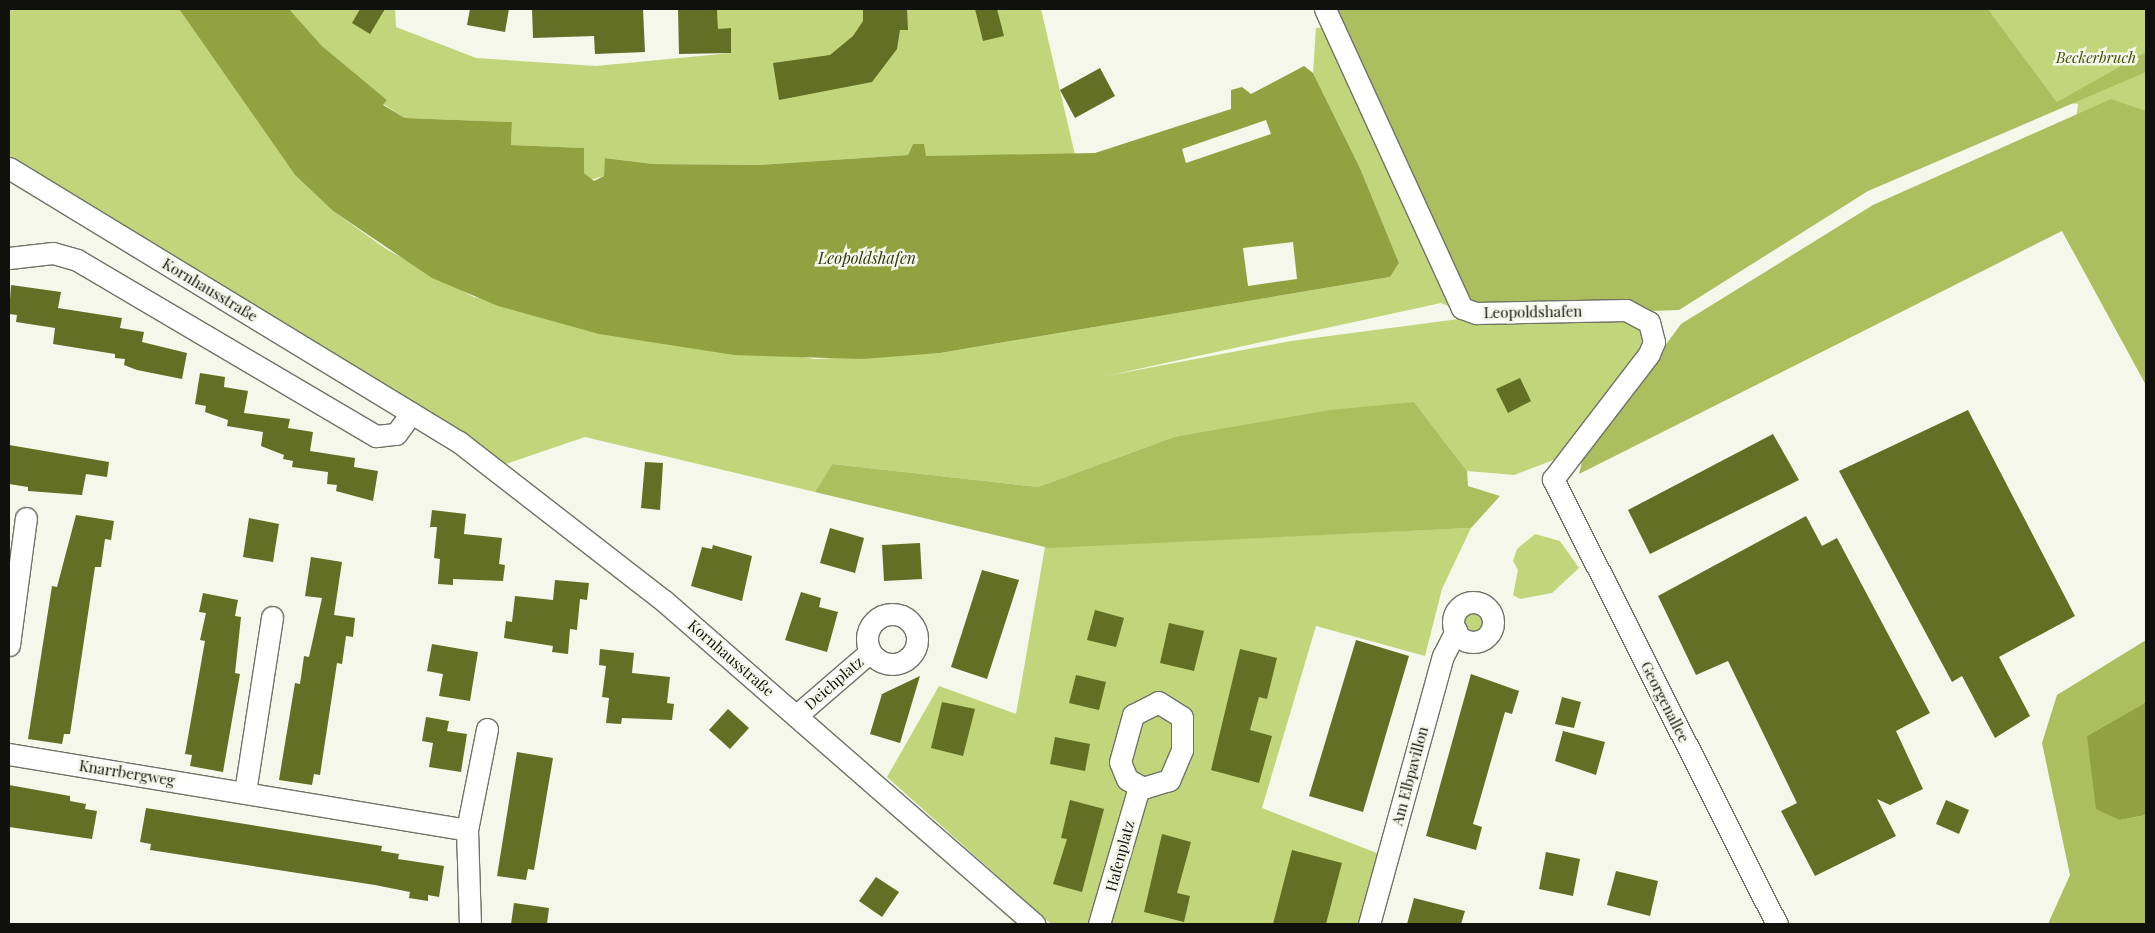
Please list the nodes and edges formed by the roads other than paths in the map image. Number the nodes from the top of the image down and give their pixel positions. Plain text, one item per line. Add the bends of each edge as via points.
1 (1325, 9) edge
2 (9, 168) edge
3 (9, 258) edge
4 (411, 413) junction
5 (1553, 479) joint
6 (26, 518) dead end
7 (272, 617) dead end
8 (1456, 630) dead end
9 (9, 645) edge
10 (870, 652) dead end
11 (797, 715) junction
12 (487, 729) dead end
13 (9, 754) edge
14 (1139, 787) dead end
15 (245, 792) junction
16 (467, 830) junction
17 (470, 924) edge
18 (1034, 924) edge
19 (1099, 924) edge
20 (1369, 924) edge
21 (1777, 924) edge

1 - 5 street, Leopoldshafen via 1462,308 1476,313 1626,310 1649,322 1654,342 1649,354
2 - 4 street, Kornhausstraße
3 - 4 street via 53,253 77,260 376,436 396,434
4 - 11 street, Kornhausstraße via 459,442 663,600
5 - 21 street, Georgenallee
6 - 9 street
7 - 15 street
8 - 20 street, Am Elbpavillon via 1443,656
10 - 11 street, Deichplatz
11 - 18 street, Kornhausstraße
12 - 16 street
13 - 15 street, Knarrbergweg
14 - 19 street, Hafenplatz
15 - 16 street, Knarrbergweg
16 - 17 street

